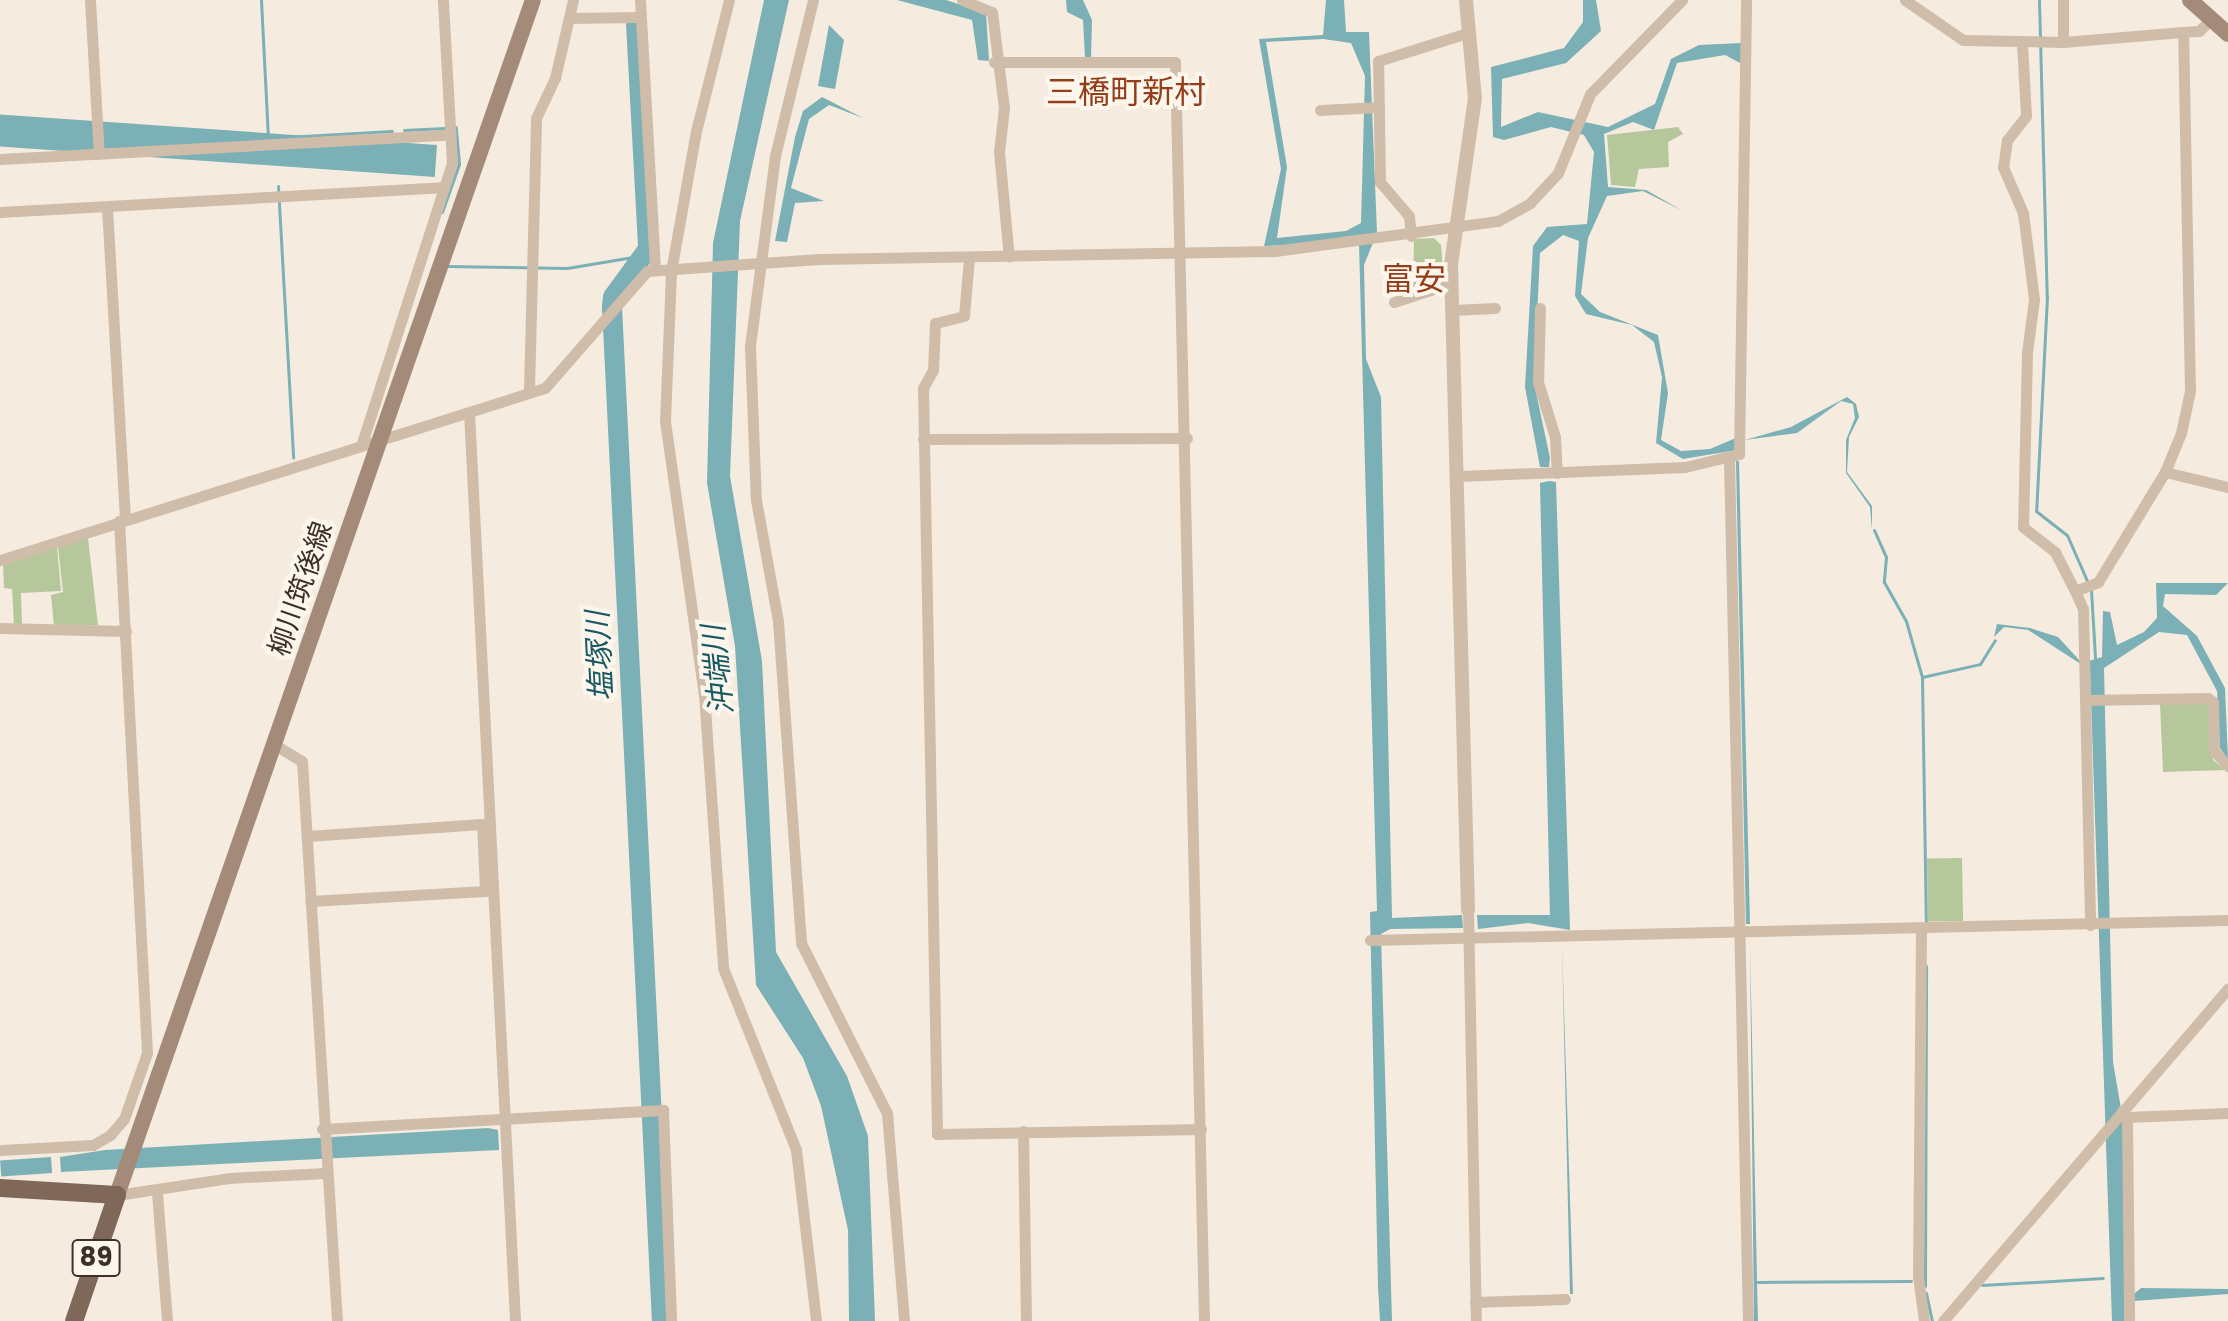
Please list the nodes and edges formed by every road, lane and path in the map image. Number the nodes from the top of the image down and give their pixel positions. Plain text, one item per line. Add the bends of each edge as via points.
1 (90, 0) edge
2 (443, 0) edge
3 (533, 0) edge
4 (573, 0) edge
5 (640, 0) edge
6 (729, 0) edge
7 (813, 0) edge
8 (962, 0) edge
9 (1466, 0) edge
10 (1682, 0) edge
11 (1746, 0) edge
12 (1905, 0) edge
13 (2063, 0) edge
14 (2190, 0) edge
15 (640, 17) junction
16 (569, 18) junction
17 (2211, 19) junction
18 (1470, 32) junction
19 (2183, 32) junction
20 (2228, 34) edge
21 (2063, 42) junction
22 (2022, 44) junction
23 (994, 62) junction
24 (1379, 107) junction
25 (1320, 110) dead end
26 (450, 135) junction
27 (99, 154) junction
28 (0, 159) edge
29 (1395, 160) dead end
30 (1380, 162) junction
31 (442, 187) junction
32 (107, 207) junction
33 (0, 212) edge
34 (1453, 229) junction
35 (1411, 236) junction
36 (1182, 252) junction
37 (1009, 257) junction
38 (969, 258) junction
39 (756, 265) junction
40 (655, 269) junction
41 (672, 269) junction
42 (1452, 283) junction
43 (1394, 302) dead end
44 (1495, 308) dead end
45 (1540, 308) dead end
46 (1453, 310) junction
47 (529, 389) junction
48 (469, 412) junction
49 (1187, 438) junction
50 (923, 439) junction
51 (370, 441) junction
52 (1729, 459) junction
53 (2165, 472) junction
54 (1555, 473) junction
55 (1460, 476) junction
56 (2228, 487) edge
57 (122, 520) junction
58 (0, 560) edge
59 (2075, 591) junction
60 (0, 628) edge
61 (126, 631) junction
62 (2085, 700) junction
63 (275, 745) junction
64 (2228, 766) edge
65 (307, 836) junction
66 (310, 901) junction
67 (1468, 910) joint
68 (2228, 920) edge
69 (2090, 925) junction
70 (1921, 930) junction
71 (1469, 934) junction
72 (1740, 934) junction
73 (1370, 940) dead end
74 (2228, 988) edge
75 (2123, 1113) junction
76 (2228, 1113) edge
77 (508, 1119) junction
78 (1201, 1129) junction
79 (1023, 1131) junction
80 (322, 1133) junction
81 (0, 1150) edge
82 (325, 1168) junction
83 (0, 1188) edge
84 (157, 1193) junction
85 (117, 1195) junction
86 (1565, 1299) dead end
87 (1475, 1302) junction
88 (74, 1321) edge
89 (167, 1321) edge
90 (337, 1321) edge
91 (515, 1321) edge
92 (671, 1321) edge
93 (816, 1321) edge
94 (904, 1321) edge
95 (1026, 1321) edge
96 (1204, 1321) edge
97 (1476, 1321) edge
98 (1748, 1321) edge
99 (1924, 1321) edge
100 (1943, 1321) edge
101 (2129, 1321) edge

1 - 27 street
2 - 26 street
3 - 51 main road, 柳川筑後線
4 - 16 street
5 - 15 street
6 - 41 street via 696,131
7 - 39 street via 775,156
8 - 23 street via 992,12
9 - 18 street
10 - 34 street via 1590,94 1558,173 1530,203 1498,221
11 - 52 street via 1741,427 1739,454
12 - 22 street via 1963,40
13 - 21 street
14 - 17 main road
15 - 16 street
15 - 40 street
16 - 47 street via 555,78 536,118
17 - 19 street via 2199,31
17 - 20 main road
18 - 24 street via 1378,61
18 - 34 street via 1473,120
19 - 21 street
19 - 53 street via 2190,391
21 - 22 street
22 - 59 street via 2026,116 2007,140 2003,167 2023,213 2034,299 2027,353 2023,527 2055,552
23 - 36 street via 1175,62
23 - 37 street via 1004,108 999,152
24 - 25 street
24 - 30 street
26 - 27 street
26 - 31 street via 452,163
27 - 28 street
29 - 30 street
30 - 35 street via 1380,182 1409,216
31 - 32 street
31 - 51 street
32 - 33 street
32 - 57 street
34 - 35 street
34 - 42 street
35 - 36 street via 1275,251
36 - 37 street
36 - 49 street
37 - 38 street
38 - 39 street
38 - 50 street via 964,316 935,323 933,370 923,388
39 - 41 street
39 - 94 street via 750,347 756,500 778,621 801,943 887,1113
40 - 41 street
40 - 47 street via 637,275 555,381
41 - 93 street via 665,421 704,694 723,968 796,1150
42 - 43 street
42 - 46 street
44 - 46 street
45 - 54 street via 1538,382 1555,437
46 - 55 street
47 - 48 street
48 - 51 street
48 - 77 street
49 - 50 street
49 - 78 street
50 - 79 street via 937,1134
51 - 57 street
51 - 63 main road, 柳川筑後線
52 - 54 street
52 - 72 street
53 - 56 street
53 - 59 street via 2098,582
54 - 55 street
55 - 67 street
57 - 58 street
57 - 61 street
59 - 62 street via 2083,609
60 - 61 street
61 - 81 street via 147,1053 124,1119 110,1135 93,1145
62 - 64 street via 2208,698 2213,702 2214,751
62 - 69 street
63 - 65 street via 302,761
63 - 85 main road, 柳川筑後線
65 - 66 street
65 - 66 street via 482,824 485,891
66 - 80 street
67 - 71 street
68 - 69 street
69 - 70 street
70 - 72 street
70 - 99 street via 1918,1276
71 - 72 street
71 - 73 street
71 - 87 street
72 - 98 street
74 - 75 street
75 - 76 street
75 - 100 street
75 - 101 street
77 - 80 street
77 - 91 street
77 - 92 street via 663,1110
78 - 79 street
78 - 96 street
79 - 95 street
80 - 82 street
82 - 84 street via 229,1178
82 - 90 street via 336,1233
83 - 85 main road, 89
84 - 85 street
84 - 89 street
85 - 88 main road, 89
86 - 87 street
87 - 97 street

